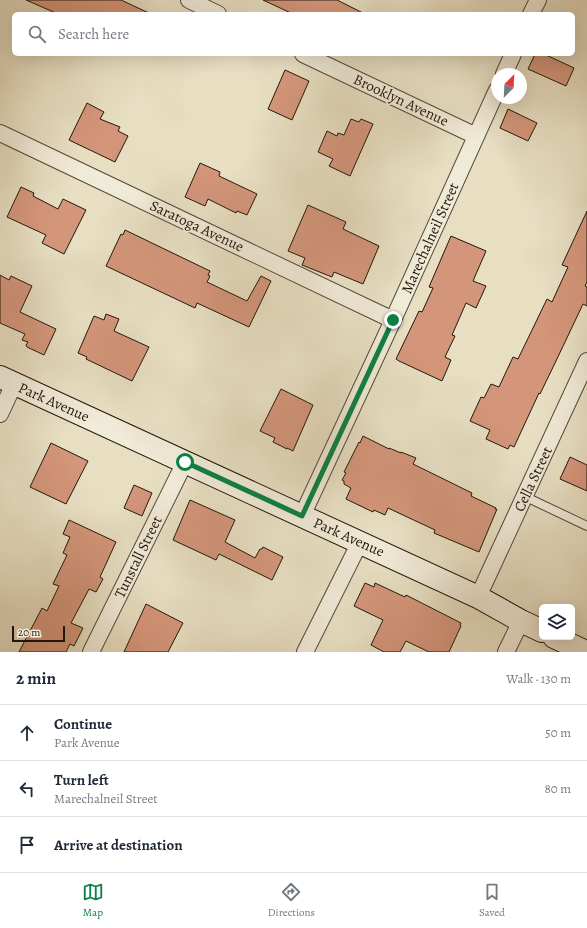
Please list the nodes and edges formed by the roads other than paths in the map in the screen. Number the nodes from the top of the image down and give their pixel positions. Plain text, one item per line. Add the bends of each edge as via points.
1 (189, 0) edge
2 (538, 0) edge
3 (214, 12) edge
4 (532, 12) edge
5 (307, 56) edge
6 (512, 56) edge
7 (507, 68) edge
8 (491, 103) edge
9 (0, 133) edge
10 (476, 136) junction
11 (393, 320) junction
12 (587, 361) edge
13 (7, 381) edge
14 (0, 414) edge
15 (185, 462) junction
16 (526, 497) junction
17 (302, 516) junction
18 (587, 526) edge
19 (360, 542) junction
20 (478, 596) junction
21 (521, 621) junction
22 (539, 630) edge
23 (560, 640) edge
24 (91, 652) edge
25 (305, 652) edge
26 (506, 652) edge
27 (586, 652) edge

1 - 3 street
2 - 4 street
5 - 10 street, Brooklyn Avenue
6 - 7 street
8 - 10 street, Marechalneil Street
9 - 11 street, Saratoga Avenue
10 - 11 street, Marechalneil Street
11 - 17 street, Marechalneil Street
12 - 16 street, Cella Street
13 - 14 street
13 - 15 main road, Park Avenue
15 - 17 main road, Park Avenue
15 - 24 street, Tunstall Street
16 - 18 lane
16 - 20 street, Cella Street
17 - 19 main road, Park Avenue
19 - 20 main road, Park Avenue
19 - 25 street
20 - 21 main road, Park Avenue
21 - 22 main road, Park Avenue
21 - 26 street
23 - 27 main road

